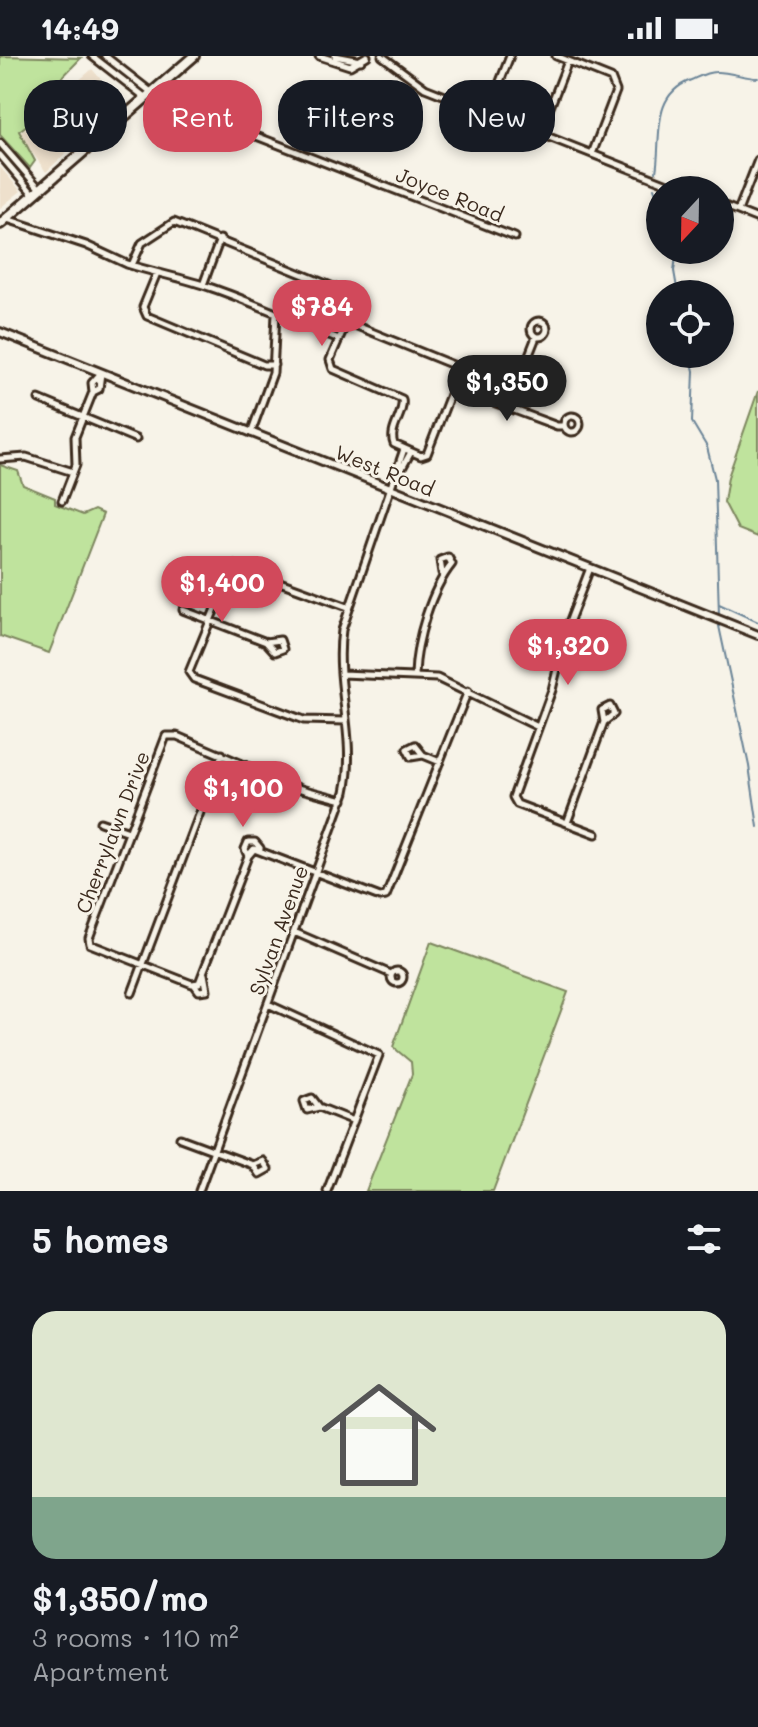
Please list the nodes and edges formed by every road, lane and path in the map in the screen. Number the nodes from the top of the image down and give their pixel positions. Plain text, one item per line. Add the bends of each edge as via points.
1 (92, 56) edge
2 (105, 56) edge
3 (194, 56) edge
4 (319, 56) edge
5 (335, 56) edge
6 (382, 56) edge
7 (510, 56) edge
8 (556, 56) edge
9 (365, 58) edge
10 (568, 61) junction
11 (100, 63) junction
12 (166, 80) edge
13 (501, 80) edge
14 (143, 90) edge
15 (143, 91) edge
16 (439, 93) edge
17 (555, 94) edge
18 (143, 100) edge
19 (262, 139) edge
20 (555, 139) edge
21 (0, 143) edge
22 (592, 154) junction
23 (4, 155) edge
24 (758, 160) edge
25 (648, 176) edge
26 (37, 193) junction
27 (734, 209) edge
28 (738, 211) junction
29 (758, 219) edge
30 (3, 222) edge
31 (515, 237) dead end
32 (220, 239) junction
33 (132, 265) junction
34 (157, 273) junction
35 (203, 285) junction
36 (276, 314) junction
37 (0, 332) edge
38 (324, 333) junction
39 (536, 337) dead end
40 (339, 339) junction
41 (274, 365) junction
42 (101, 373) junction
43 (453, 387) junction
44 (39, 399) dead end
45 (508, 408) junction
46 (82, 417) junction
47 (564, 426) dead end
48 (251, 433) junction
49 (136, 439) dead end
50 (404, 449) junction
51 (411, 452) junction
52 (0, 459) edge
53 (73, 472) junction
54 (397, 478) junction
55 (392, 490) junction
56 (62, 501) dead end
57 (590, 568) junction
58 (442, 573) dead end
59 (348, 607) junction
60 (183, 610) dead end
61 (209, 620) junction
62 (758, 635) edge
63 (266, 642) dead end
64 (342, 674) junction
65 (415, 675) junction
66 (468, 691) junction
67 (346, 721) junction
68 (604, 722) dead end
69 (538, 727) junction
70 (222, 754) junction
71 (423, 755) dead end
72 (440, 762) junction
73 (343, 800) junction
74 (100, 822) dead end
75 (567, 823) junction
76 (129, 832) junction
77 (596, 834) dead end
78 (316, 871) junction
79 (294, 932) junction
80 (143, 965) junction
81 (204, 974) junction
82 (391, 974) dead end
83 (196, 984) junction
84 (132, 993) dead end
85 (268, 1004) junction
86 (319, 1107) dead end
87 (354, 1121) junction
88 (180, 1138) dead end
89 (214, 1150) junction
90 (253, 1165) dead end
91 (199, 1191) edge
92 (327, 1191) edge

1 - 11 street
2 - 11 street
2 - 14 street
3 - 12 main road
4 - 9 street via 346,66
5 - 9 street
6 - 16 street via 415,83
7 - 13 street
8 - 10 street
10 - 17 street
10 - 22 street via 615,82
11 - 15 street
18 - 26 main road
19 - 31 street, Joyce Road
20 - 22 street
21 - 23 street
22 - 25 street
23 - 26 street
24 - 28 street
26 - 30 main road
27 - 28 street
28 - 29 street
30 - 33 street via 86,245
32 - 33 street via 171,222 142,243
32 - 35 street
32 - 38 street via 341,290
33 - 34 street
34 - 35 street
34 - 41 street via 143,307 147,316
35 - 36 street
36 - 38 street
36 - 41 street
37 - 42 street, West Road
38 - 40 street
39 - 45 street
40 - 43 street via 352,324 454,365 459,371
40 - 50 street via 330,362 333,369 403,400 391,439
41 - 48 street
42 - 46 street
42 - 48 street, West Road
43 - 45 street
43 - 51 street via 428,452
44 - 46 street
45 - 47 street
46 - 49 street
46 - 53 street
48 - 55 street, West Road
50 - 51 street
50 - 54 street
51 - 54 street
52 - 53 street via 26,457
53 - 56 street
54 - 55 street, Sylvan Avenue
55 - 57 street, West Road
55 - 59 street, Sylvan Avenue
57 - 62 street, West Road
57 - 69 street
58 - 65 street via 418,646
59 - 61 street via 231,565
59 - 64 street, Sylvan Avenue via 341,639
60 - 61 street
61 - 63 street
61 - 67 street via 190,675 302,719
64 - 65 street
64 - 67 street, Sylvan Avenue
65 - 66 street
66 - 69 street
66 - 72 street
67 - 73 street, Sylvan Avenue
68 - 75 street
69 - 75 street via 513,800
70 - 73 street via 301,789
70 - 76 street, Cherrylawn Drive via 169,735 163,739
70 - 80 street
71 - 72 street
72 - 78 street via 386,896
73 - 78 street, Sylvan Avenue
74 - 76 street
75 - 77 street
76 - 80 street, Cherrylawn Drive via 89,942
78 - 79 street, Sylvan Avenue
78 - 81 street via 256,849 248,856
79 - 82 street
79 - 85 street, Sylvan Avenue
80 - 83 street
80 - 84 street
81 - 83 street
81 - 83 street via 207,990 199,991
85 - 87 street via 379,1055
85 - 89 street, Sylvan Avenue
86 - 87 street
87 - 92 street
88 - 89 street
89 - 90 street
89 - 91 street, Sylvan Avenue

